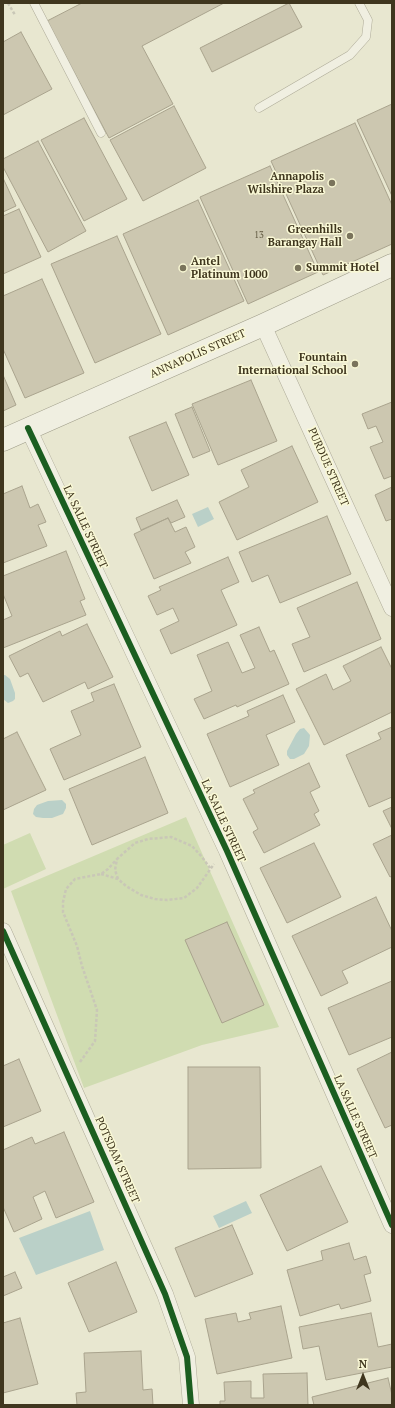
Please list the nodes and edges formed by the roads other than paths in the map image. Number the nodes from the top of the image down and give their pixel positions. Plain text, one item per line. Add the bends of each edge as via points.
1 (34, 3) edge
2 (359, 3) edge
3 (259, 108) dead end
4 (101, 133) dead end
5 (392, 265) edge
6 (263, 325) junction
7 (28, 428) junction
8 (3, 440) edge
9 (392, 608) edge
10 (3, 931) edge
11 (392, 1225) edge
12 (191, 1405) edge

1 - 4 lane
2 - 3 lane via 368,20 366,37 350,55
5 - 6 street, ANNAPOLIS STREET
6 - 7 street, ANNAPOLIS STREET
6 - 9 street, PURDUE STREET
7 - 8 street, ANNAPOLIS STREET
7 - 11 street, LA SALLE STREET via 227,851
10 - 12 street, POTSDAM STREET via 165,1294 187,1357

